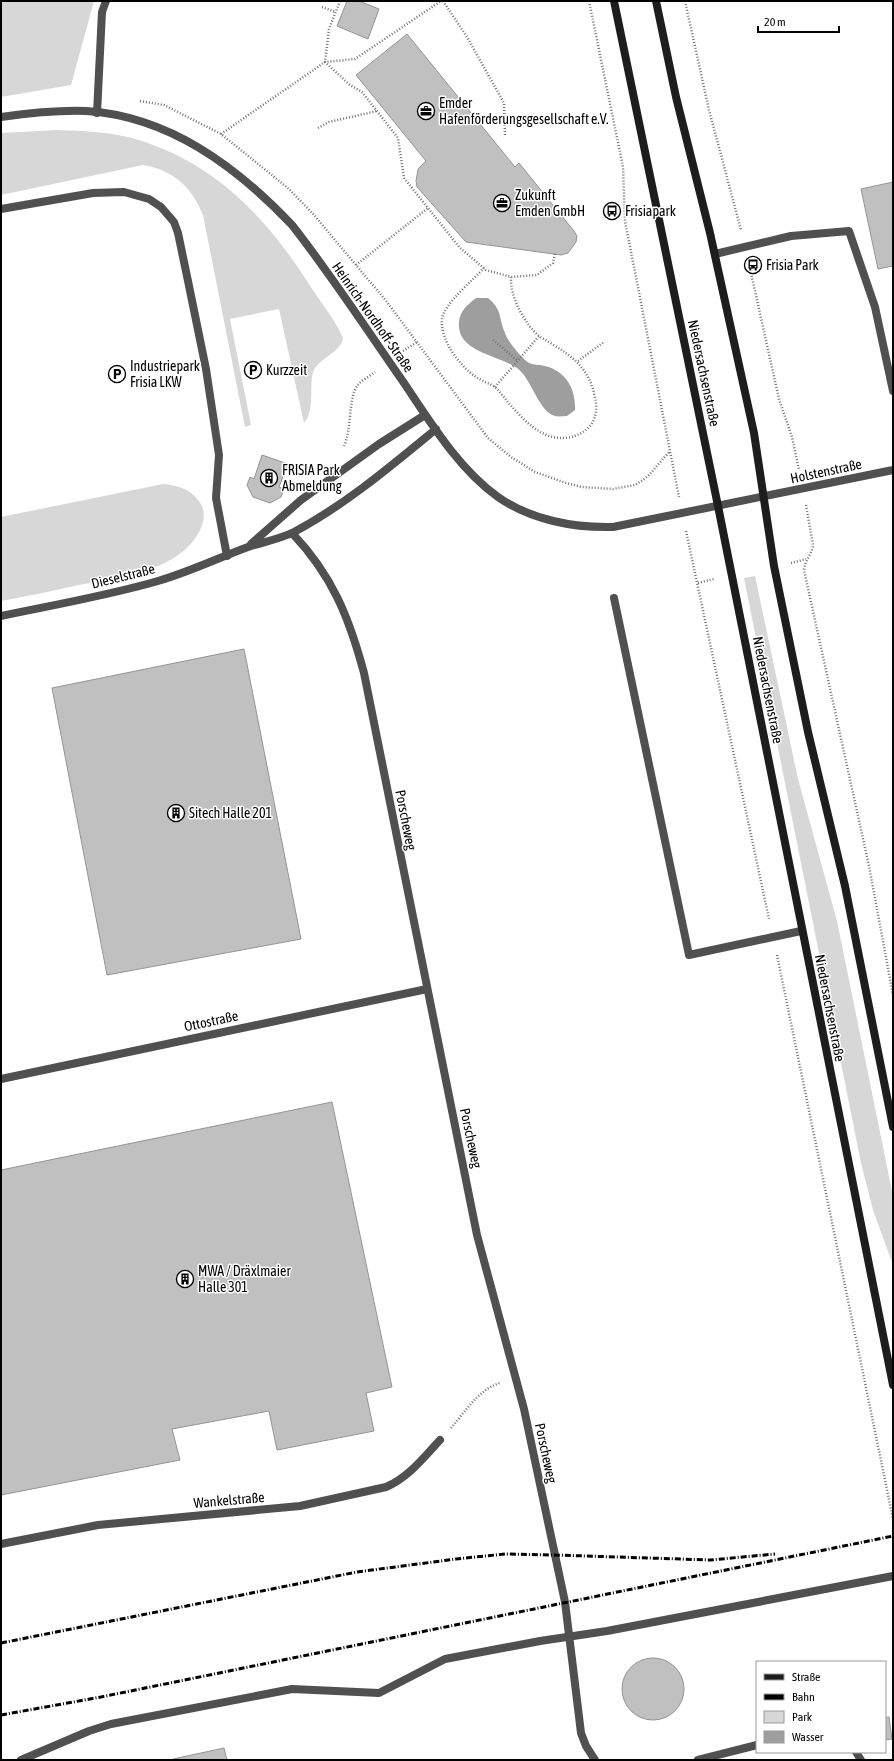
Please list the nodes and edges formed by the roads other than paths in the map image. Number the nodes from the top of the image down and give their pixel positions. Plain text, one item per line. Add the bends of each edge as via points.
1 (106, 1) edge
2 (614, 1) edge
3 (656, 1) edge
4 (97, 113) junction
5 (1, 117) edge
6 (1, 209) edge
7 (715, 254) junction
8 (893, 391) edge
9 (425, 415) junction
10 (436, 429) junction
11 (893, 470) edge
12 (764, 497) junction
13 (718, 506) junction
14 (292, 533) junction
15 (248, 547) junction
16 (227, 556) junction
17 (614, 598) dead end
18 (1, 616) edge
19 (801, 931) junction
20 (427, 989) junction
21 (1, 1079) edge
22 (893, 1128) edge
23 (893, 1385) edge
24 (440, 1440) road end
25 (1, 1544) edge
26 (893, 1576) edge
27 (570, 1636) junction
28 (756, 1745) edge
29 (21, 1760) edge
30 (595, 1760) edge
31 (698, 1760) edge

1 - 4 street via 102,12
2 - 13 main road, Niedersachsenstraße
3 - 7 main road via 676,97
4 - 5 street, Heinrich-Nordhoff-Straße via 57,111
4 - 9 street, Heinrich-Nordhoff-Straße via 145,122 194,144 224,162 272,204 300,235
6 - 16 street via 93,193 124,192 149,199 161,207 174,222 206,369 220,455 216,498
7 - 8 street via 791,236 850,231 875,307
7 - 12 main road via 754,433
9 - 10 street, Heinrich-Nordhoff-Straße
9 - 15 street, Dieselstraße via 379,444 301,500
10 - 13 street, Heinrich-Nordhoff-Straße via 469,471 498,497 531,514 553,521 613,527
10 - 14 street, Dieselstraße via 324,514
11 - 12 street, Holstenstraße
12 - 13 street, Holstenstraße
12 - 22 main road via 774,566 808,732 845,886
13 - 19 main road, Niedersachsenstraße
14 - 15 street, Dieselstraße
14 - 20 street, Porscheweg via 336,593 355,640 364,673
15 - 16 street, Dieselstraße
16 - 18 street, Dieselstraße via 185,573 130,589
17 - 19 street via 688,955
19 - 23 main road, Niedersachsenstraße
20 - 21 street, Ottostraße
20 - 27 street, Porscheweg via 477,1235 535,1460
24 - 25 street, Wankelstraße via 410,1472 386,1487 300,1506 98,1525
26 - 27 street
27 - 29 street via 445,1659 378,1693 292,1689 111,1724
27 - 30 street, Porscheweg via 582,1733 586,1746
28 - 31 street

